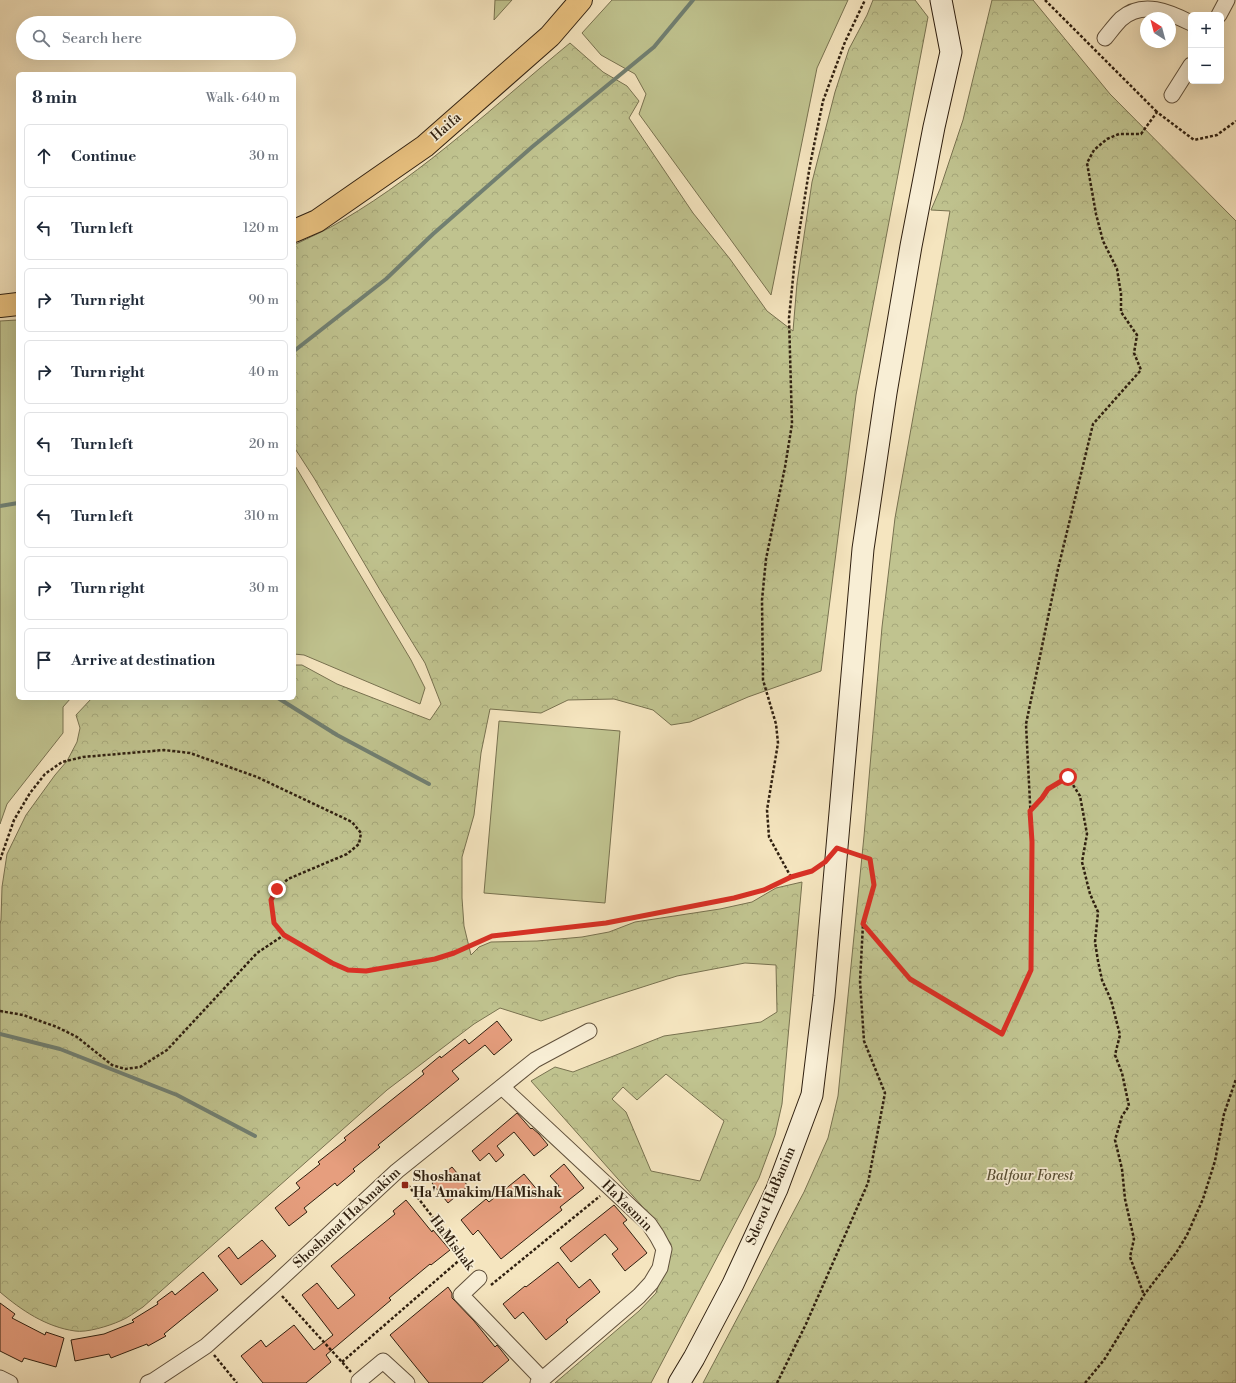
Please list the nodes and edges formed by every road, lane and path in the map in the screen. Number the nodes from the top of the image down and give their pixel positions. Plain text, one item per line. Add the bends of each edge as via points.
1 (581, 0) edge
2 (865, 0) edge
3 (941, 0) edge
4 (1046, 0) edge
5 (1227, 0) edge
6 (1221, 12) edge
7 (1188, 22) edge
8 (1105, 38) dead end
9 (1188, 70) edge
10 (1172, 95) dead end
11 (1157, 112) junction
12 (1236, 121) edge
13 (296, 230) edge
14 (16, 304) edge
15 (0, 306) edge
16 (1030, 811) junction
17 (837, 848) junction
18 (0, 860) edge
19 (791, 877) junction
20 (863, 924) junction
21 (284, 935) junction
22 (0, 1011) edge
23 (589, 1031) dead end
24 (1236, 1079) edge
25 (502, 1087) junction
26 (397, 1171) junction
27 (610, 1188) junction
28 (463, 1257) junction
29 (479, 1278) junction
30 (273, 1286) junction
31 (1144, 1295) junction
32 (206, 1346) junction
33 (342, 1362) junction
34 (0, 1378) edge
35 (359, 1381) joint
36 (540, 1381) edge
37 (10, 1383) edge
38 (148, 1383) edge
39 (237, 1383) edge
40 (406, 1383) edge
41 (679, 1383) edge
42 (777, 1383) edge
43 (1085, 1383) edge

1 - 13 highway, Haifa via 550,36 425,146 317,221
2 - 19 path via 845,42 824,101 810,165 795,258 789,318 792,424 766,559 762,600 763,680 776,724 778,743 767,810 769,837
3 - 17 main road, Sderot HaBanim via 951,52 910,254 862,549
4 - 11 path
5 - 6 street
7 - 8 street via 1171,13 1141,9 1121,19
9 - 10 street
11 - 12 path via 1194,140 1217,135
11 - 16 path via 1141,134 1120,134 1107,139 1094,150 1087,163 1103,241 1117,269 1121,312 1137,335 1134,353 1141,370 1093,424 1058,570 1026,724
14 - 15 highway
16 - 20 path via 1031,970 1002,1034 910,979
16 - 31 path via 1048,789 1068,777 1080,796 1087,834 1082,862 1090,894 1098,912 1095,942 1098,961 1120,1036 1115,1056 1122,1073 1129,1106 1122,1116 1115,1140 1134,1239 1130,1257
17 - 19 path via 825,862 812,871
17 - 20 path via 870,859 874,885
17 - 41 main road, Sderot HaBanim via 812,1095 780,1182 733,1284
18 - 21 path via 14,820 30,793 45,774 62,762 84,757 164,750 190,753 284,790 352,822 361,833 359,844 347,854 288,879 277,889 271,900 274,923
19 - 21 path via 764,890 734,898 606,923 492,936 435,959 366,971 348,970 332,963
20 - 42 path via 860,980 864,1041 885,1093 881,1116 868,1183
21 - 22 path via 257,953 167,1050 140,1067 125,1069 112,1065 77,1037 57,1027 23,1015
23 - 25 street, Shoshanat HaAmakim via 535,1060
24 - 31 path via 1224,1114 1215,1161 1198,1213 1176,1253
25 - 26 street, Shoshanat HaAmakim
25 - 27 street, HaYasmin
26 - 28 path, HaMishak
26 - 30 street, Shoshanat HaAmakim
27 - 29 path via 488,1288
27 - 36 street, HaYasmin via 649,1224 657,1236 664,1249 660,1268 639,1296
28 - 29 path, HaMishak
28 - 33 path
29 - 36 street, HaMishak via 461,1295
30 - 32 street, Shoshanat HaAmakim
30 - 33 path
31 - 43 path via 1104,1360
32 - 38 street, Shoshanat HaAmakim
32 - 39 path
33 - 35 path
34 - 37 street
35 - 40 street via 383,1361

